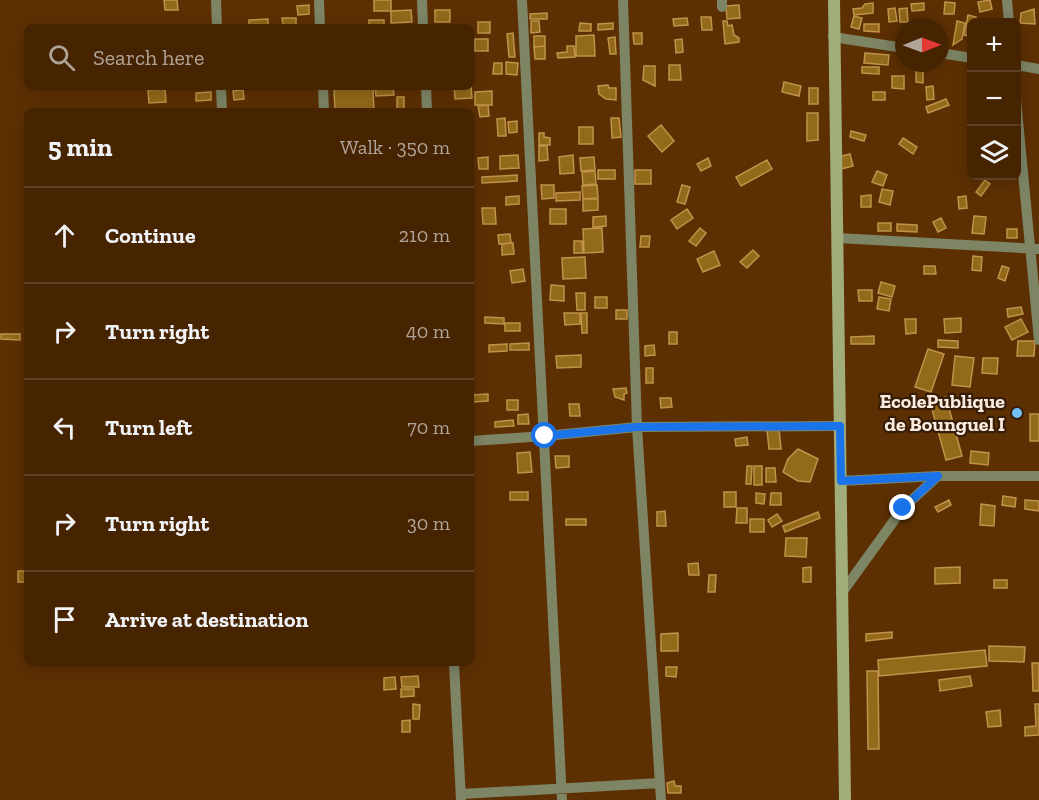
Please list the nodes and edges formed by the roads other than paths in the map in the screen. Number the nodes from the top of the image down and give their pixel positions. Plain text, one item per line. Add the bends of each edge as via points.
1 (216, 0) edge
2 (319, 0) edge
3 (422, 0) edge
4 (522, 0) edge
5 (623, 0) edge
6 (834, 0) edge
7 (1007, 0) edge
8 (1009, 18) edge
9 (217, 24) edge
10 (320, 24) edge
11 (423, 24) edge
12 (834, 37) junction
13 (895, 47) edge
14 (949, 54) edge
15 (967, 57) edge
16 (1021, 66) edge
17 (1039, 69) edge
18 (221, 90) edge
19 (323, 90) edge
20 (426, 90) edge
21 (222, 108) edge
22 (324, 108) edge
23 (427, 108) edge
24 (1020, 126) edge
25 (837, 238) junction
26 (1035, 249) edge
27 (1039, 340) edge
28 (840, 426) junction
29 (637, 427) junction
30 (545, 436) junction
31 (474, 441) edge
32 (938, 476) junction
33 (1039, 476) edge
34 (841, 481) junction
35 (842, 594) junction
36 (454, 666) edge
37 (660, 783) junction
38 (562, 794) edge
39 (461, 797) edge
40 (661, 800) edge
41 (845, 800) edge

1 - 9 street
2 - 10 street
3 - 11 street
4 - 30 street
5 - 29 street
6 - 12 main road
7 - 8 street
12 - 13 street
12 - 25 main road
14 - 15 street
16 - 17 street
18 - 21 street
19 - 22 street
20 - 23 street
24 - 26 street
25 - 26 street
25 - 28 main road
26 - 27 street
28 - 29 street
28 - 34 main road
29 - 30 street
29 - 37 street
30 - 31 street
30 - 38 street
32 - 33 street
32 - 34 street
32 - 35 street via 903,508
34 - 35 main road
35 - 41 main road
36 - 39 street
37 - 38 street
37 - 40 street
38 - 39 street

